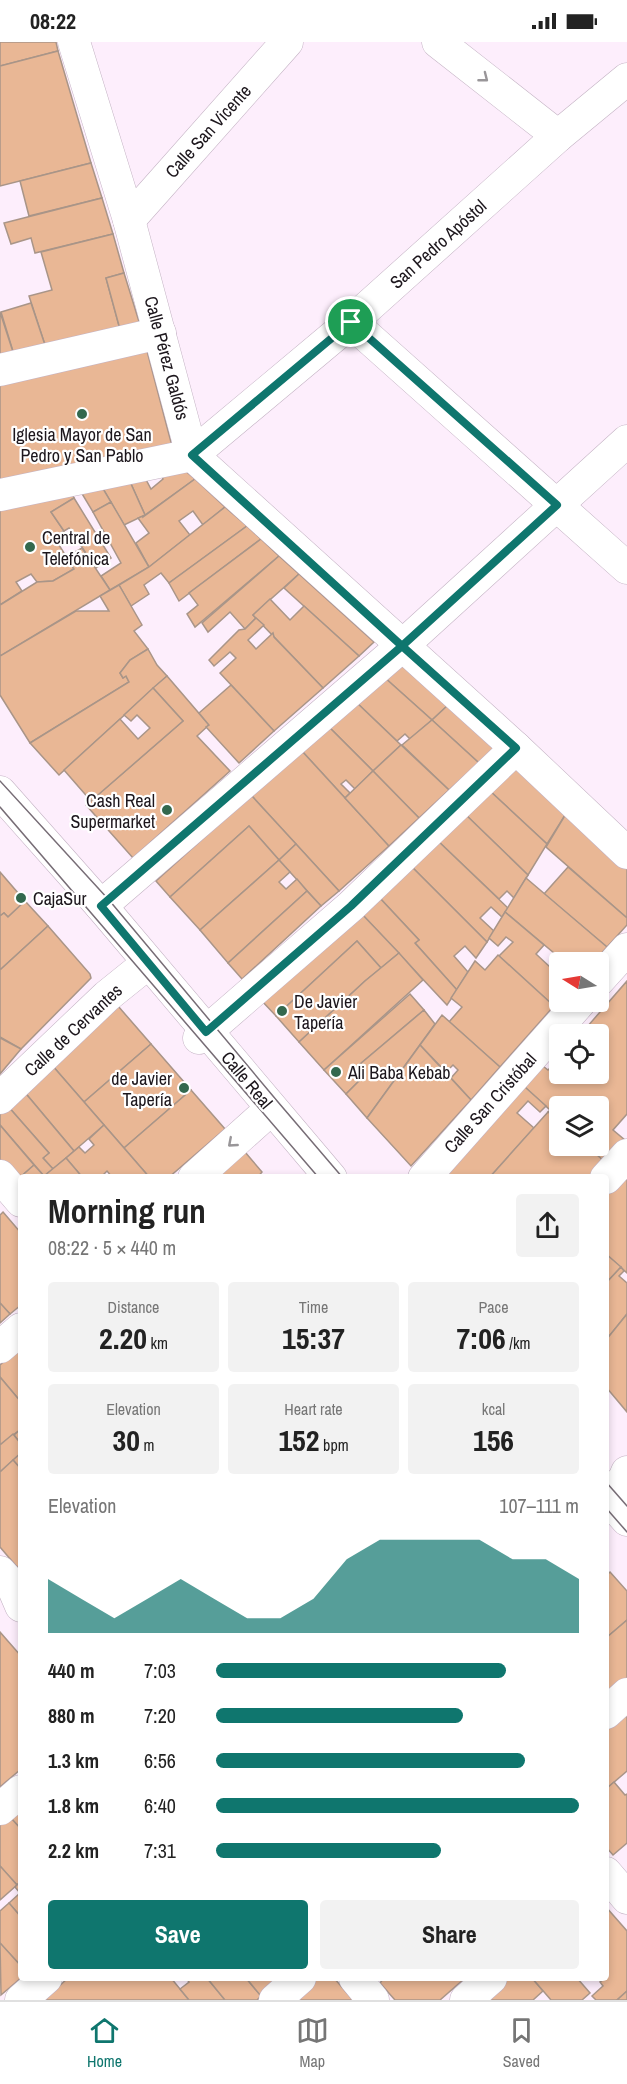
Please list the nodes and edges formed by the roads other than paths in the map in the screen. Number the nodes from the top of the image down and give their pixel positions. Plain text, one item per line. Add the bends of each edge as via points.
1 (74, 42) edge
2 (287, 42) edge
3 (438, 42) edge
4 (627, 79) edge
5 (558, 136) junction
6 (129, 220) junction
7 (351, 322) junction
8 (160, 333) junction
9 (0, 370) edge
10 (627, 441) edge
11 (192, 455) junction
12 (0, 495) edge
13 (557, 505) junction
14 (627, 568) edge
15 (402, 646) junction
16 (516, 748) junction
17 (0, 792) edge
18 (627, 853) edge
19 (101, 906) junction
20 (627, 949) edge
21 (148, 963) junction
22 (609, 969) edge
23 (571, 1012) edge
24 (203, 1035) junction
25 (0, 1098) edge
26 (271, 1109) junction
27 (627, 1155) edge
28 (198, 1174) edge
29 (327, 1174) edge
30 (428, 1174) edge
31 (609, 1175) edge
32 (0, 1176) edge
33 (18, 1198) edge
34 (18, 1332) edge
35 (0, 1347) edge
36 (627, 1472) edge
37 (612, 1503) edge
38 (627, 1694) edge
39 (609, 1710) edge
40 (18, 1794) edge
41 (0, 1809) edge
42 (43, 1981) edge
43 (297, 1981) edge
44 (357, 1981) edge
45 (488, 1981) edge
46 (21, 2000) edge
47 (275, 2000) edge
48 (373, 2000) edge
49 (466, 2000) edge

1 - 6 street, Calle Pérez Galdós
2 - 6 street, Calle San Vicente
3 -> 5 street
4 - 5 street, San Pedro Apóstol
5 - 7 street, San Pedro Apóstol
6 - 8 street, Calle Pérez Galdós
7 - 11 street, San Pedro Apóstol
7 - 13 street
8 - 9 street
8 - 11 street, Calle Pérez Galdós
10 - 13 street
11 - 12 street
11 - 15 street
13 - 14 street
13 - 15 street
15 - 16 street
15 - 19 street
16 - 18 street
16 - 24 street via 351,906
17 - 19 street, Calle Real
19 - 21 street, Calle Real
20 - 22 street
21 - 24 street, Calle Real
21 - 25 street, Calle de Cervantes via 106,996
23 - 30 street, Calle San Cristóbal
24 - 26 street, Calle Real
26 -> 28 street
26 - 29 street, Calle Real
27 - 31 street
32 - 33 street
34 - 35 street
36 - 37 street
38 - 39 street
40 - 41 street
42 - 46 street
43 - 47 street
44 - 48 street
45 - 49 street

